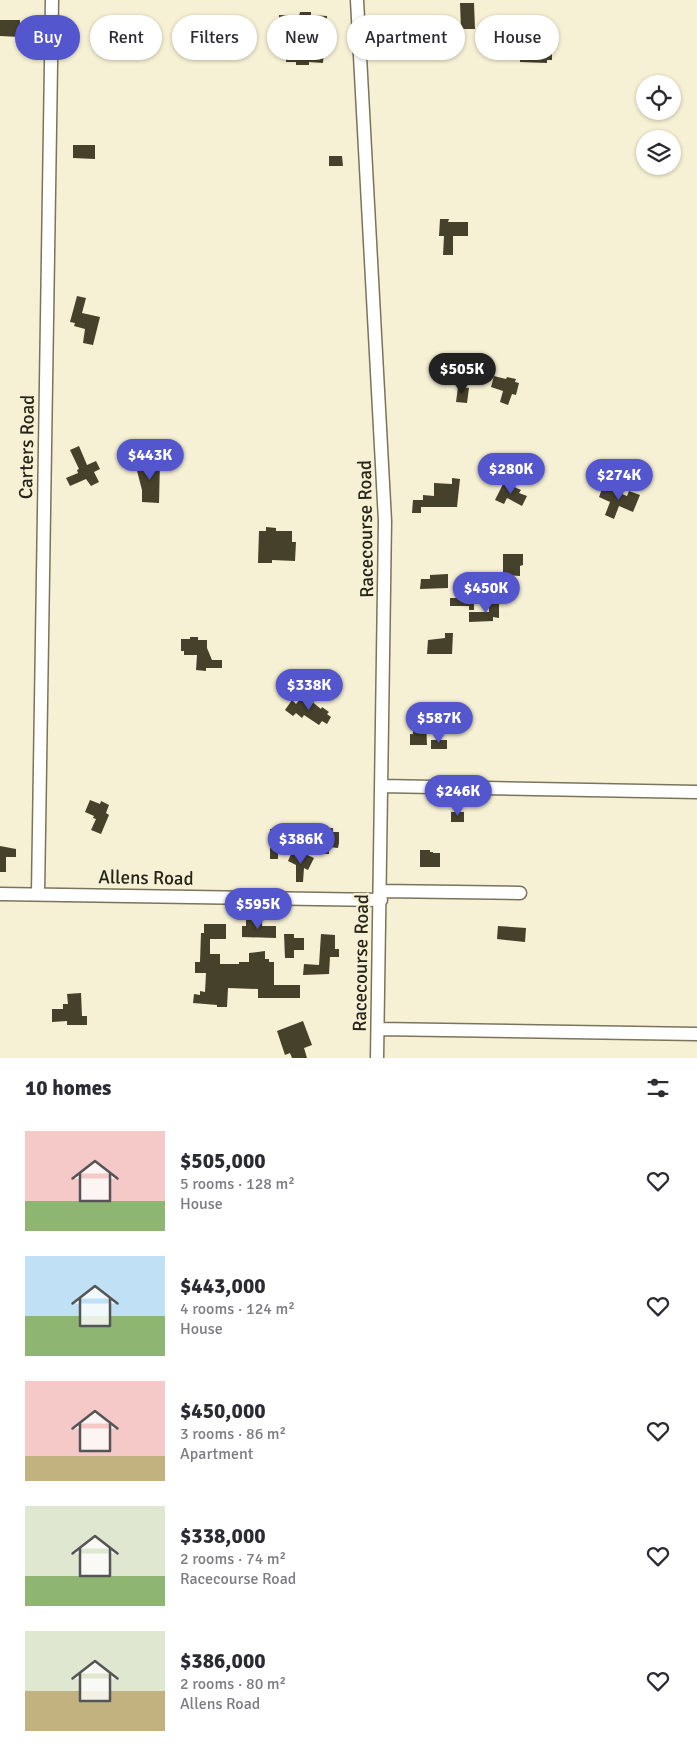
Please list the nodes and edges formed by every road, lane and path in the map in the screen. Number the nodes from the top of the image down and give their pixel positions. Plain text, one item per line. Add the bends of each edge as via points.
1 (52, 0) edge
2 (357, 0) edge
3 (382, 786) junction
4 (697, 792) edge
5 (520, 893) dead end
6 (0, 894) edge
7 (38, 894) junction
8 (381, 896) junction
9 (378, 1029) junction
10 (697, 1034) edge
11 (377, 1058) edge

1 - 7 street, Carters Road
2 - 3 street, Racecourse Road via 385,521
3 - 4 street
3 - 8 street, Racecourse Road
5 - 8 street, Allens Road
6 - 7 street, Allens Road
7 - 8 street, Allens Road
8 - 9 street, Racecourse Road
9 - 10 street
9 - 11 street, Racecourse Road

